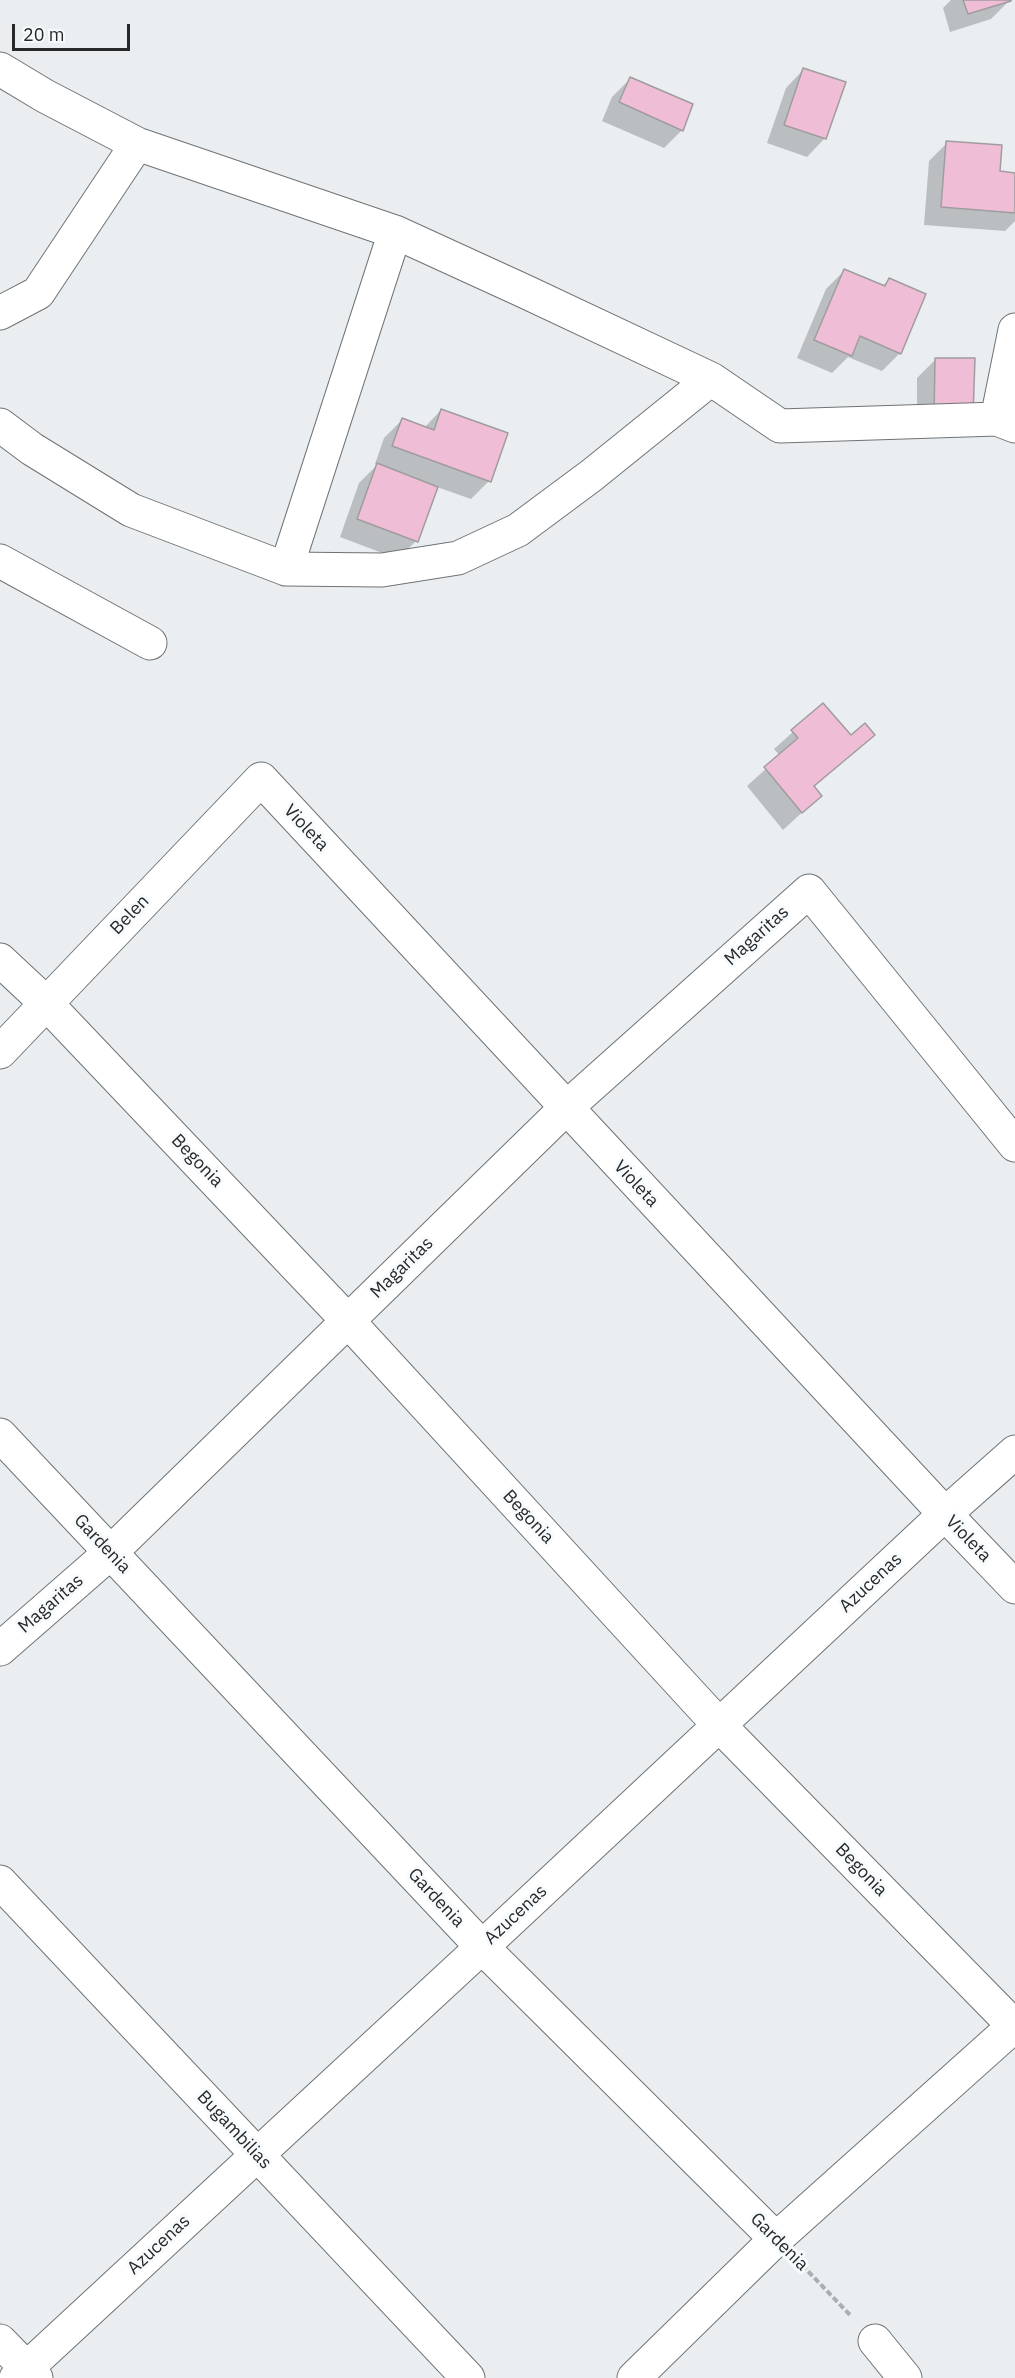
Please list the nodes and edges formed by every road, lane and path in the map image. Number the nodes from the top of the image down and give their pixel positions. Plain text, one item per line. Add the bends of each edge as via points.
1 (0, 69) edge
2 (138, 144) junction
3 (395, 232) junction
4 (0, 313) edge
5 (1015, 330) edge
6 (711, 379) junction
7 (1006, 423) edge
8 (0, 425) edge
9 (0, 561) edge
10 (285, 569) junction
11 (150, 643) dead end
12 (261, 779) joint
13 (0, 960) edge
14 (46, 1003) junction
15 (0, 1052) edge
16 (566, 1108) junction
17 (1015, 1145) edge
18 (348, 1321) junction
19 (0, 1435) edge
20 (1015, 1452) edge
21 (945, 1515) junction
22 (110, 1553) junction
23 (1015, 1587) edge
24 (0, 1649) edge
25 (719, 1725) junction
26 (0, 1882) edge
27 (482, 1947) junction
28 (1015, 2026) edge
29 (257, 2155) junction
30 (776, 2239) junction
31 (0, 2341) edge
32 (875, 2341) joint
33 (26, 2374) edge
34 (468, 2378) edge
35 (634, 2378) edge
36 (905, 2378) edge

1 - 2 street
2 - 3 street
2 - 4 street via 38,293
3 - 6 street
3 - 10 street
5 - 7 street
6 - 7 street via 780,426
6 - 10 street via 518,530 458,558 382,570
8 - 10 street via 131,510
9 - 11 street
12 - 14 street, Belen
12 - 16 street, Violeta
13 - 14 street, Begonia
14 - 15 street, Belen
14 - 18 street, Begonia
16 - 17 street, Magaritas via 808,891
16 - 18 street, Magaritas
16 - 21 street, Violeta
18 - 22 street, Magaritas
18 - 25 street, Begonia
19 - 22 street, Gardenia
20 - 21 street, Azucenas
21 - 23 street, Violeta
21 - 25 street, Azucenas
22 - 24 street, Magaritas
22 - 27 street, Gardenia
25 - 27 street, Azucenas
25 - 28 street, Begonia
26 - 29 street, Bugambilias
27 - 29 street, Azucenas
27 - 30 street, Gardenia
28 - 30 street
29 - 33 street, Azucenas
29 - 34 street, Bugambilias
30 - 32 path, Gardenia
30 - 35 street
31 - 33 street
32 - 36 street

